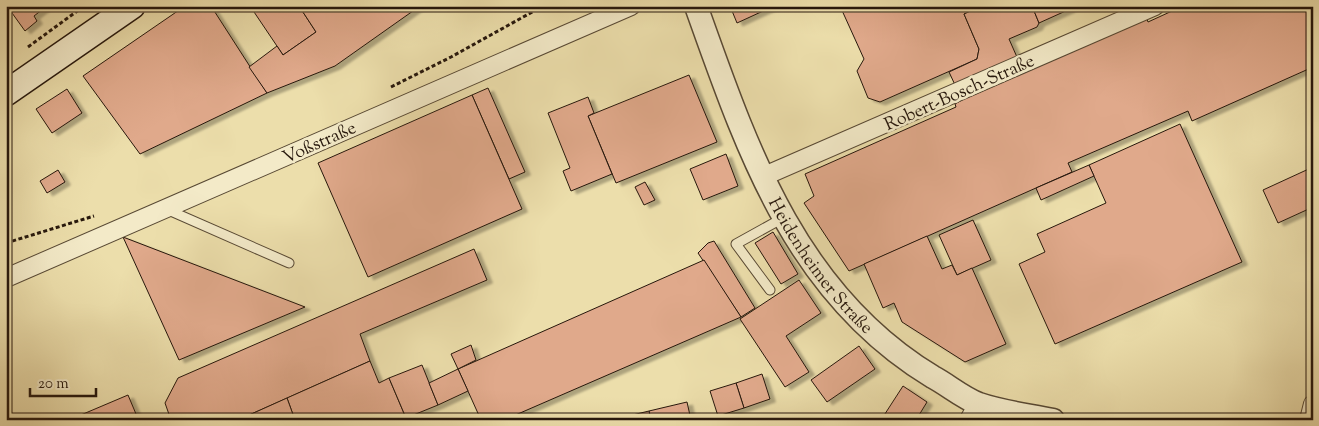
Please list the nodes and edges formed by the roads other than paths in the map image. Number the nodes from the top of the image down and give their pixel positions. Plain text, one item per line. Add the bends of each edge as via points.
1 (132, 6) edge
2 (631, 6) edge
3 (696, 6) edge
4 (1155, 6) edge
5 (6, 93) edge
6 (762, 177) junction
7 (165, 209) junction
8 (783, 218) junction
9 (289, 263) dead end
10 (6, 278) edge
11 (770, 290) dead end
12 (1313, 404) edge
13 (974, 412) edge
14 (1053, 420) edge
15 (1309, 420) edge

1 - 5 main road
2 - 7 street, Voßstraße
3 - 6 street, Heidenheimer Straße
4 - 6 street, Robert-Bosch-Straße
6 - 8 street, Heidenheimer Straße
7 - 9 lane
7 - 10 street, Voßstraße
8 - 11 lane via 736,244
8 - 13 street, Heidenheimer Straße via 819,275 864,324
12 - 15 street
13 - 14 street, Heidenheimer Straße

